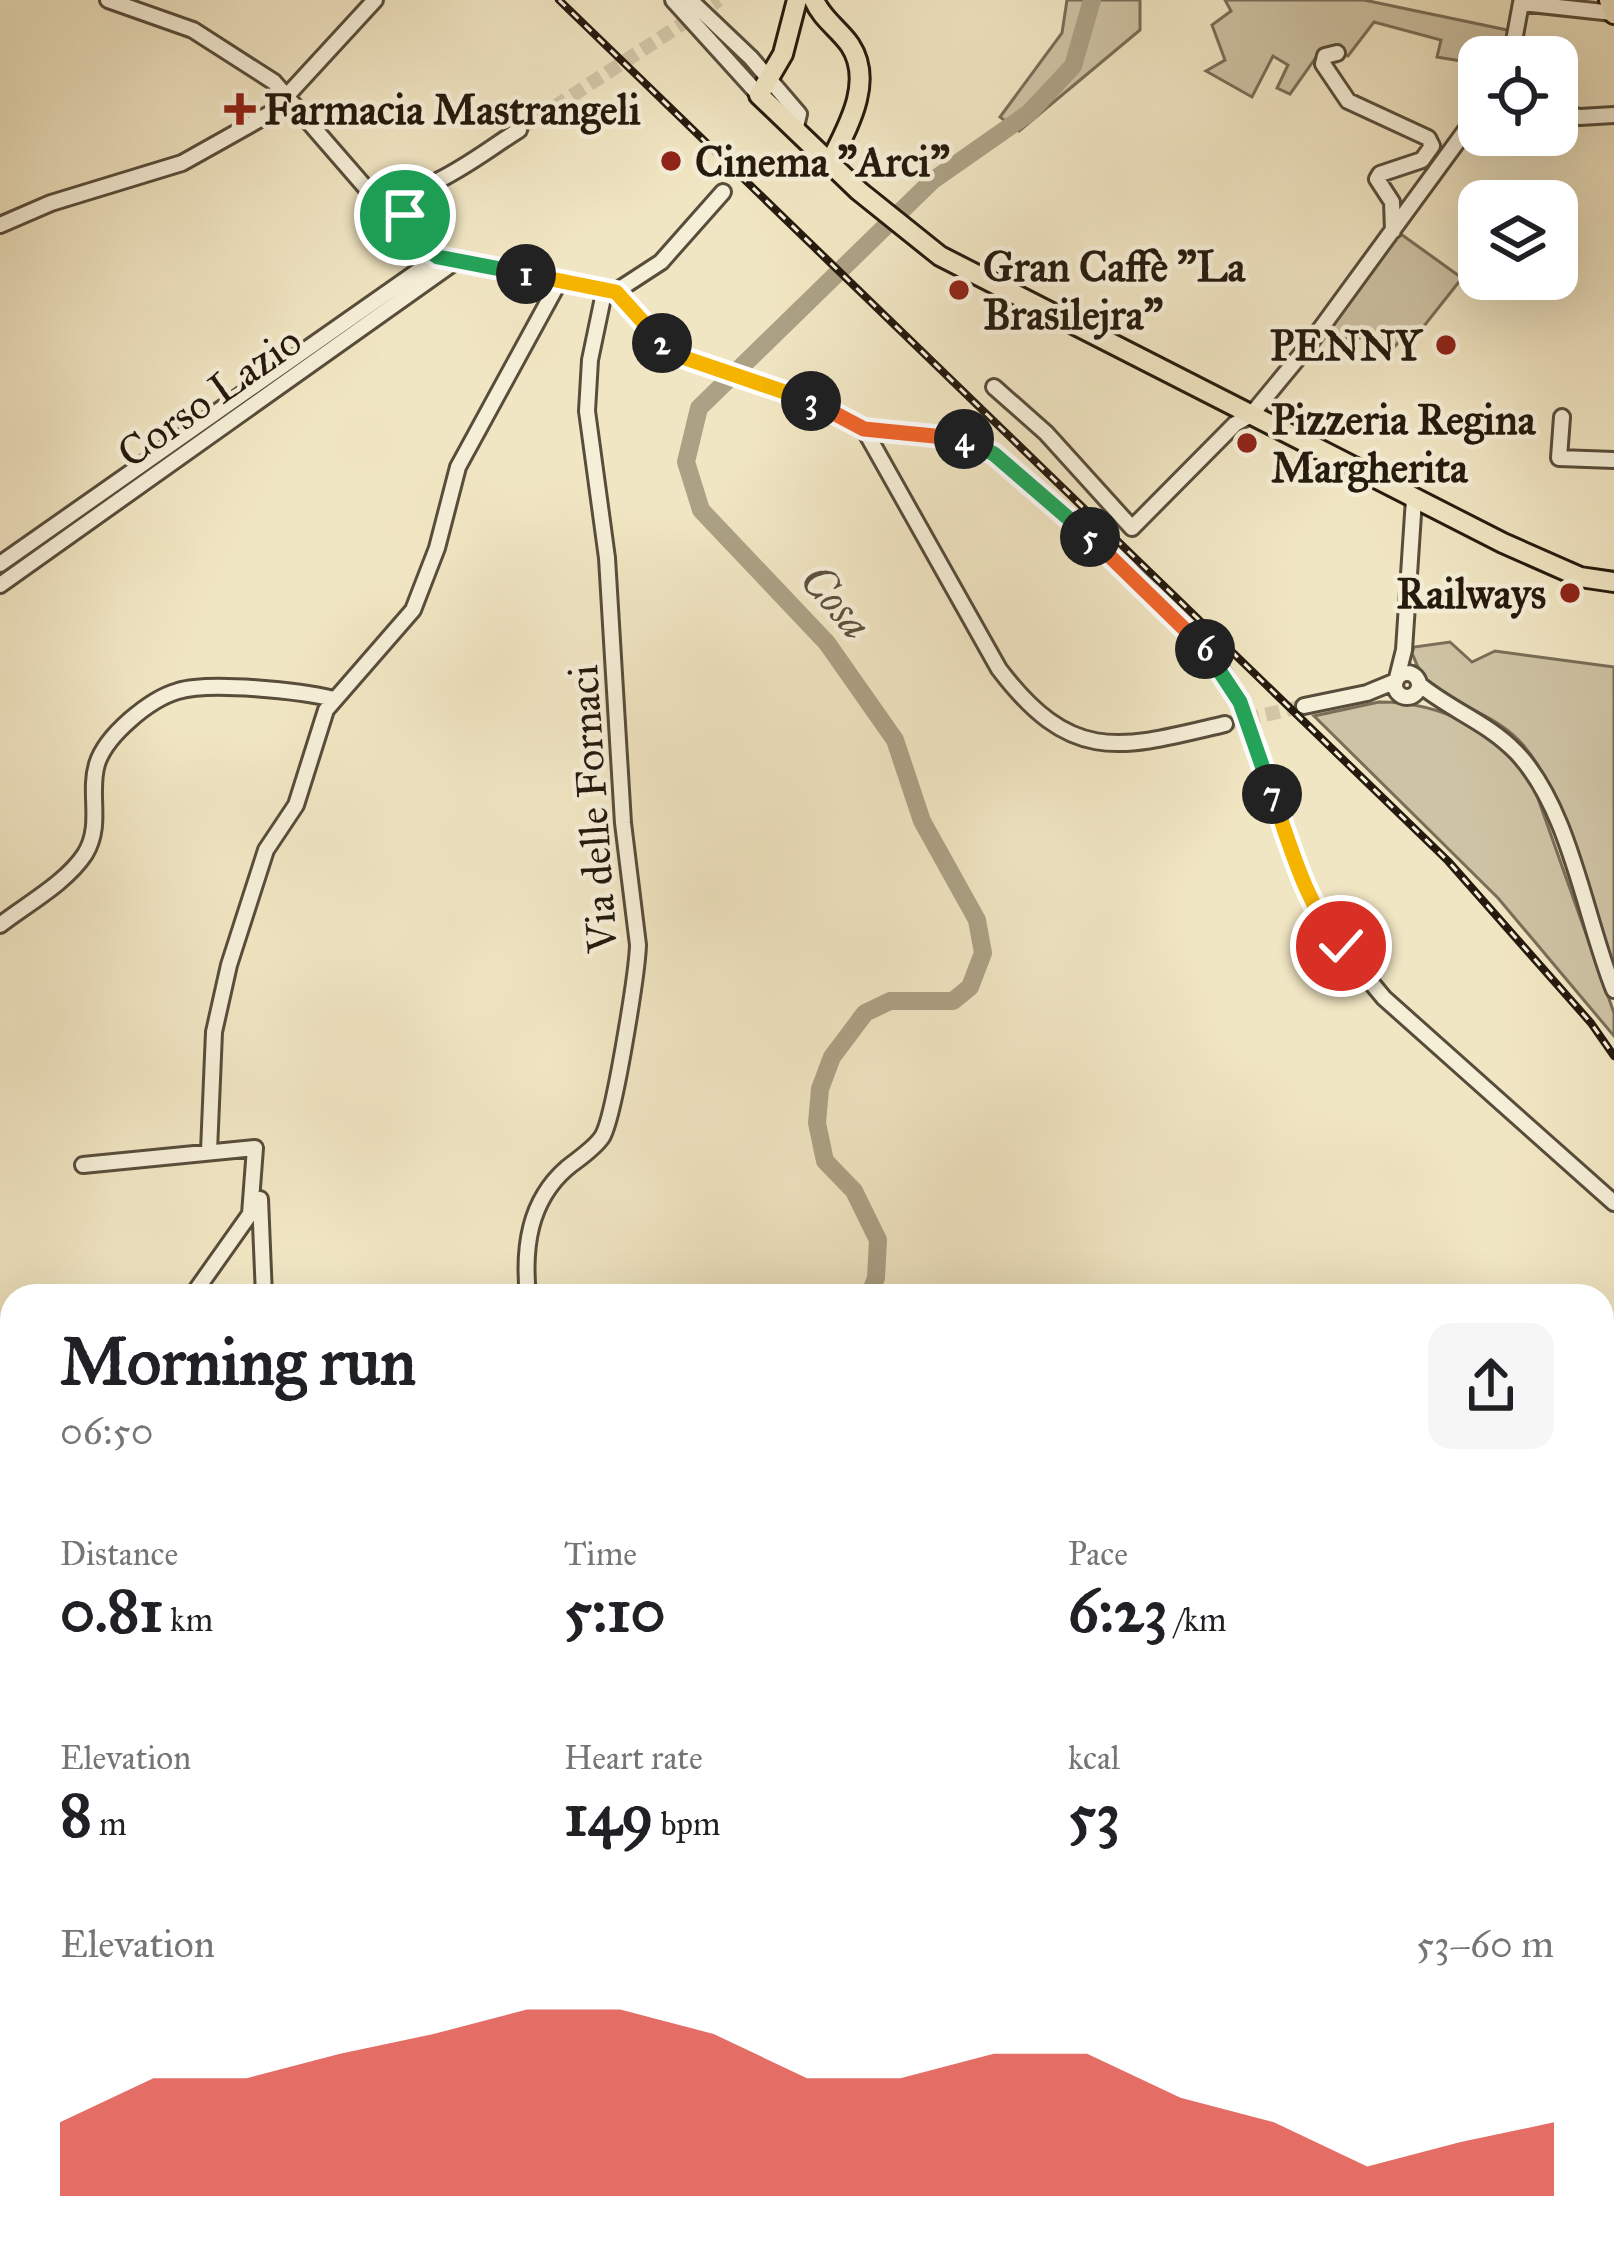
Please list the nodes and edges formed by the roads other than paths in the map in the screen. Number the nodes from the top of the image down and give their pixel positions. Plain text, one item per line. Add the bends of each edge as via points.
1 (108, 0) edge
2 (374, 0) edge
3 (673, 0) edge
4 (690, 0) edge
5 (797, 0) edge
6 (814, 0) edge
7 (1609, 0) edge
8 (1521, 1) edge
9 (1614, 13) edge
10 (1515, 36) edge
11 (1336, 53) dead end
12 (764, 81) junction
13 (288, 99) junction
14 (1614, 115) edge
15 (1578, 117) edge
16 (519, 130) tunnel mouth
17 (1458, 141) edge
18 (829, 164) junction
19 (430, 184) junction
20 (723, 191) dead end
21 (369, 193) junction
22 (404, 194) junction
23 (416, 208) junction
24 (392, 218) junction
25 (0, 225) edge
26 (1393, 231) junction
27 (409, 237) junction
28 (432, 253) junction
29 (456, 261) junction
30 (560, 280) junction
31 (404, 281) junction
32 (610, 290) junction
33 (994, 387) dead end
34 (1251, 415) junction
35 (1562, 417) dead end
36 (864, 429) junction
37 (1614, 460) edge
38 (1414, 499) junction
39 (0, 564) edge
40 (1614, 582) edge
41 (0, 585) edge
42 (1406, 685) junction
43 (334, 699) junction
44 (1304, 706) tunnel mouth
45 (1225, 724) tunnel mouth
46 (0, 925) edge
47 (1614, 990) edge
48 (208, 1151) junction
49 (83, 1166) dead end
50 (255, 1185) junction
51 (1614, 1203) edge
52 (201, 1284) edge
53 (264, 1284) edge
54 (528, 1284) edge

1 - 13 street via 193,30
2 - 13 street
3 - 12 street
4 - 12 street
5 - 12 main road via 783,54
6 - 18 main road via 858,67 854,112
7 - 9 main road
8 - 9 street
8 - 10 street
11 - 26 street via 1323,64 1348,101 1432,146 1422,160 1380,173
12 - 18 main road via 795,131
13 - 21 street
13 - 25 street via 182,163
14 - 15 street
16 - 19 street
17 - 26 street
18 - 34 main road via 940,256
19 - 22 street
19 - 23 street
20 - 32 street via 661,262
21 - 22 street
21 - 24 street
22 - 24 street
23 - 24 street
23 - 28 street
24 - 27 street
26 - 34 street
27 - 28 street
27 - 31 street via 414,254
28 - 29 street
28 - 31 street, Corso Lazio
29 - 30 street
29 - 41 street, Corso Lazio
30 - 32 street
30 - 43 street via 458,466 413,610
31 - 39 street, Corso Lazio
32 - 36 street via 685,358 841,413
32 - 54 street, Via delle Fornaci via 590,360 587,411 609,579 637,973 603,1136 547,1186 527,1244
33 - 34 street via 1132,528
34 - 38 main road
35 - 37 street via 1559,458
36 - 45 street via 1023,701 1059,730 1096,743 1136,746
36 - 51 street via 951,436 994,454 1192,634 1240,702 1323,924 1384,998
38 - 40 main road via 1580,577
38 - 42 street
42 - 44 street
42 - 47 street via 1490,728 1544,789
43 - 46 street via 196,689 159,700 97,764 86,853
43 - 48 street via 296,805 266,850 229,965 214,1032
48 - 49 street
48 - 50 street via 255,1148
50 - 52 street via 243,1229
50 - 53 street

